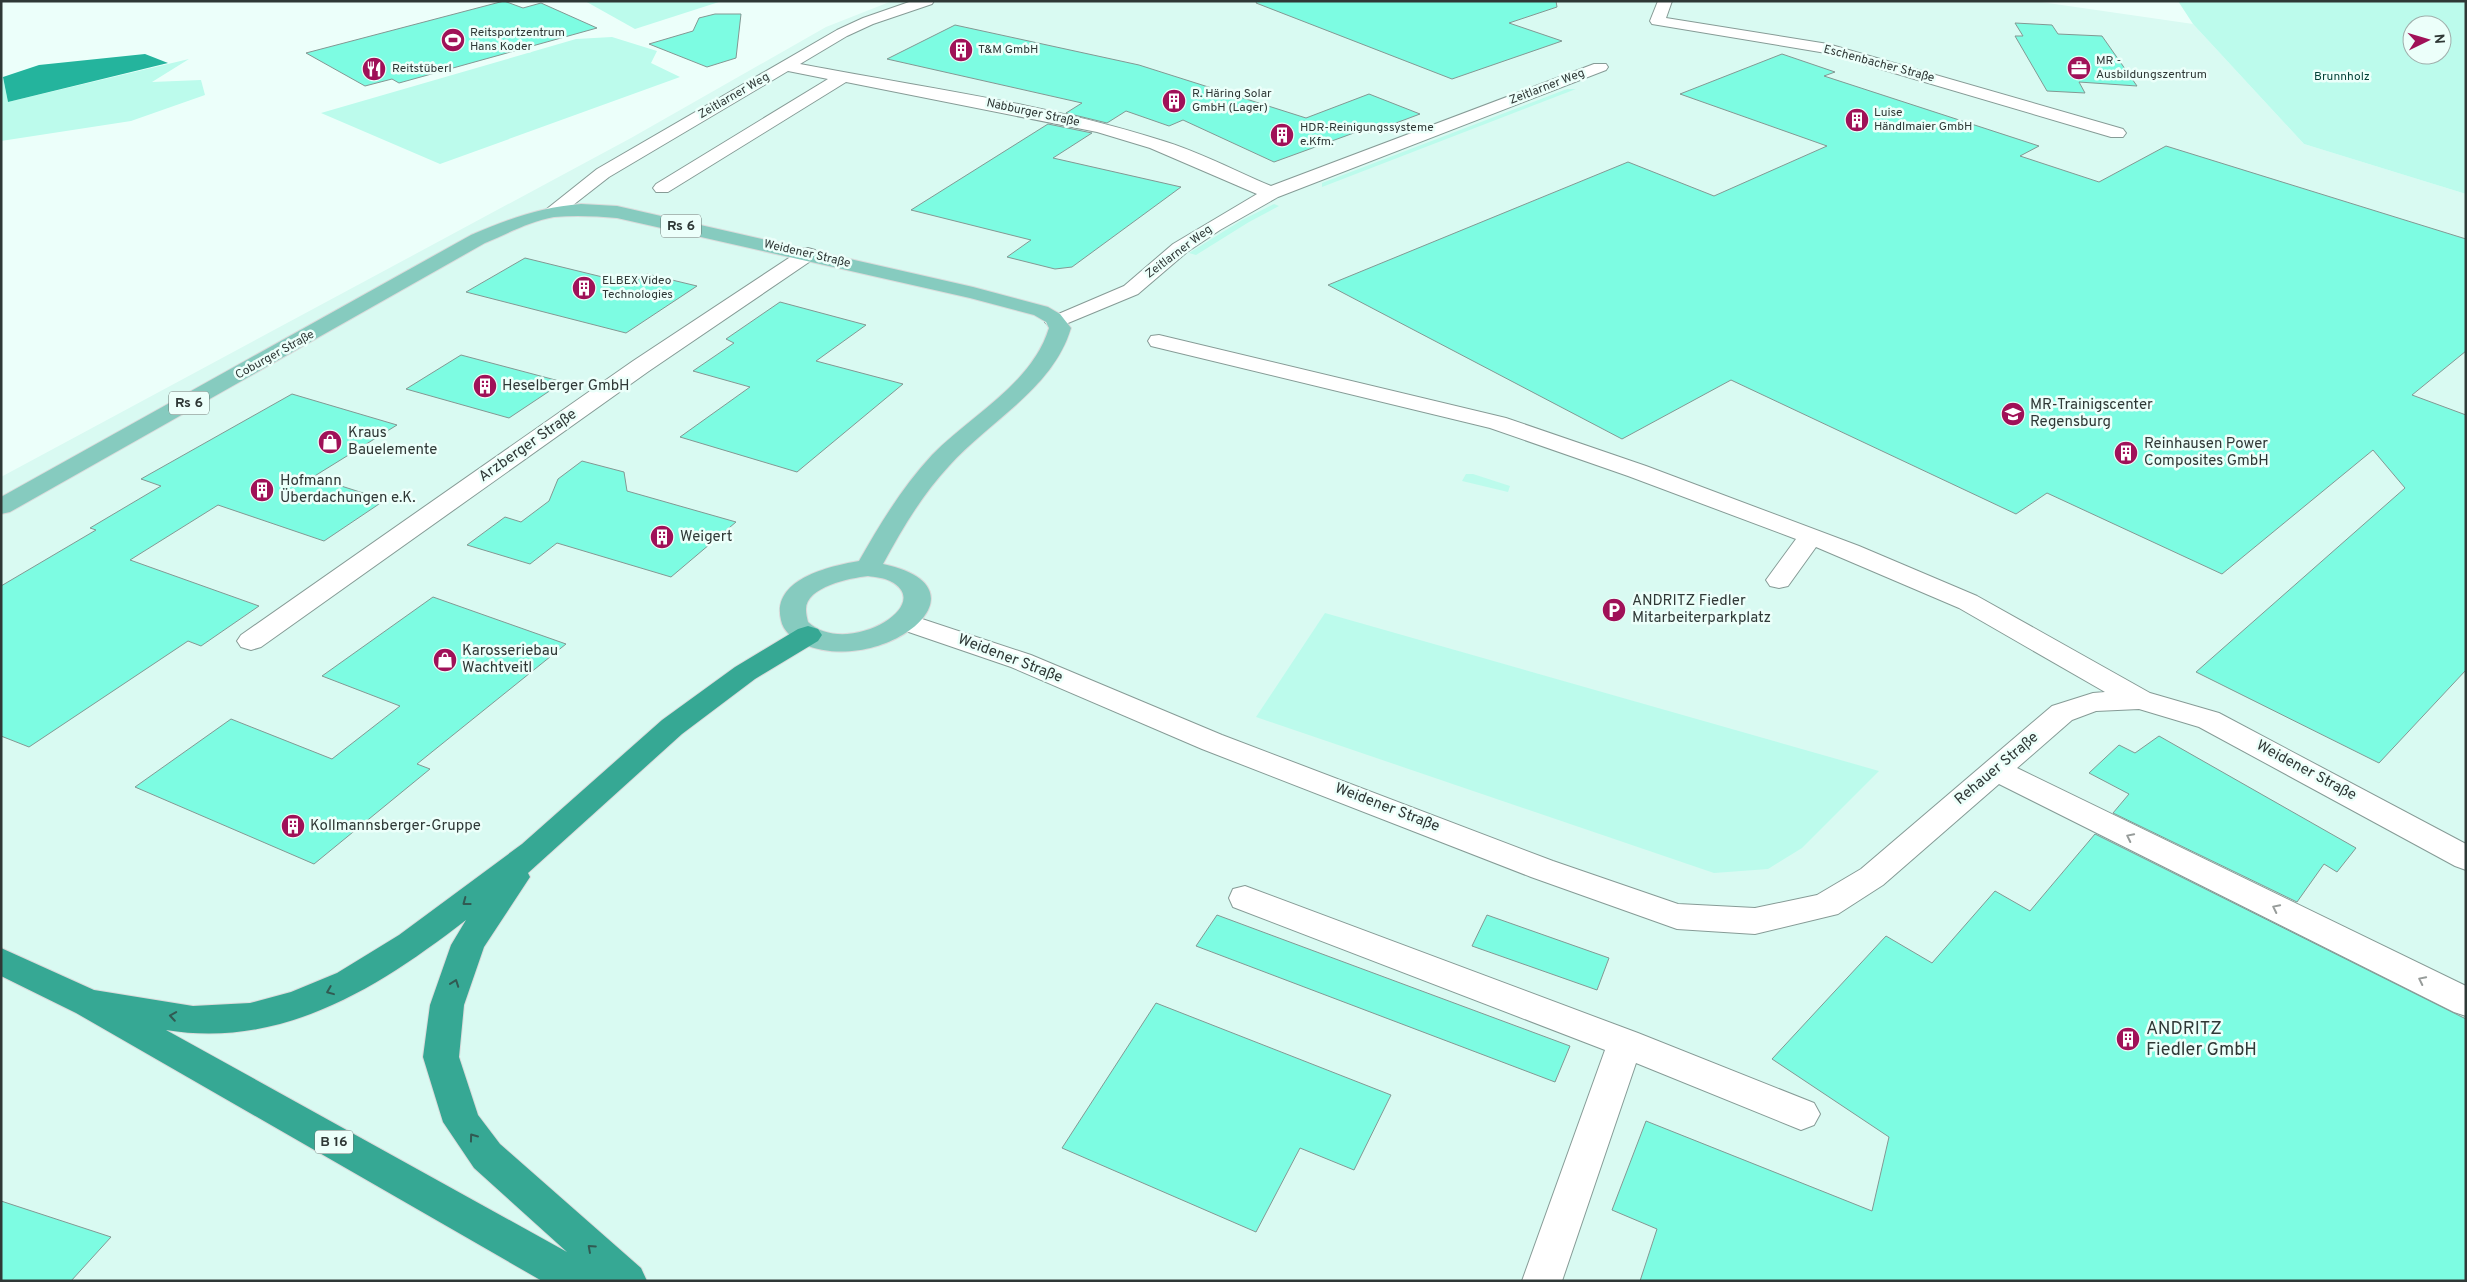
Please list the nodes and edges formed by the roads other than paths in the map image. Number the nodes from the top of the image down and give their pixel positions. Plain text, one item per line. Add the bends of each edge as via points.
1 (927, 1) edge
2 (1665, 1) edge
3 (785, 66) junction
4 (1600, 67) dead end
5 (843, 77) junction
6 (2117, 133) dead end
7 (662, 188) dead end
8 (1272, 193) junction
9 (552, 212) junction
10 (808, 254) junction
11 (1056, 322) junction
12 (1159, 341) dead end
13 (1, 507) edge
14 (1811, 537) junction
15 (868, 568) junction
16 (1780, 580) dead end
17 (907, 622) junction
18 (808, 635) junction
19 (250, 641) dead end
20 (2140, 700) junction
21 (1996, 770) junction
22 (533, 852) junction
23 (2466, 858) edge
24 (1872, 877) joint
25 (1245, 898) dead end
26 (1, 961) edge
27 (2466, 1002) edge
28 (88, 1003) junction
29 (1625, 1043) junction
30 (1801, 1114) dead end
31 (580, 1281) edge
32 (627, 1281) edge
33 (1542, 1281) edge

1 - 3 street, Zeitlarner Weg via 868,21
2 - 6 street, Eschenbacher Straße via 1657,21 1828,49
3 - 5 street, Nabburger Straße
3 - 9 street, Zeitlarner Weg via 603,173
4 - 8 street, Zeitlarner Weg
5 - 7 street
5 - 8 street, Nabburger Straße via 1102,128 1156,144
8 - 11 street, Zeitlarner Weg via 1180,248 1131,290
9 - 10 main road, Weidener Straße / Rs 6 via 617,212
9 - 13 main road, Coburger Straße / Rs 6 via 520,221 478,240
10 - 11 main road, Weidener Straße / Rs 6 via 1041,311
10 - 19 street, Arzberger Straße via 641,366
11 - 15 main road via 1060,328 1059,338 1044,364 942,460 894,522
12 - 14 street via 1498,423
14 - 16 street
14 - 20 street via 1968,602
15 - 17 main road via 886,570 911,581 919,601 916,612
15 - 18 main road via 833,573 816,580 804,590 795,601 792,612 795,623
17 - 18 main road via 875,640 855,644 835,644
17 - 24 street, Weidener Straße via 1021,661 1212,742 1542,869 1677,916 1755,921 1826,905
18 - 22 highway via 745,673 672,727
20 - 21 street, Rehauer Straße via 2093,702 2062,713
20 - 23 street, Weidener Straße via 2209,720
21 - 24 street, Rehauer Straße
27 -> 21 street
22 -> 28 highway, B 16 via 411,944 350,983 298,1004 250,1017 193,1020
32 -> 22 highway via 487,1156 462,1122 441,1057 447,1005 468,945 494,903
25 - 29 street
26 - 28 highway, B 16
28 - 31 highway, B 16
29 - 30 street
29 - 33 street

